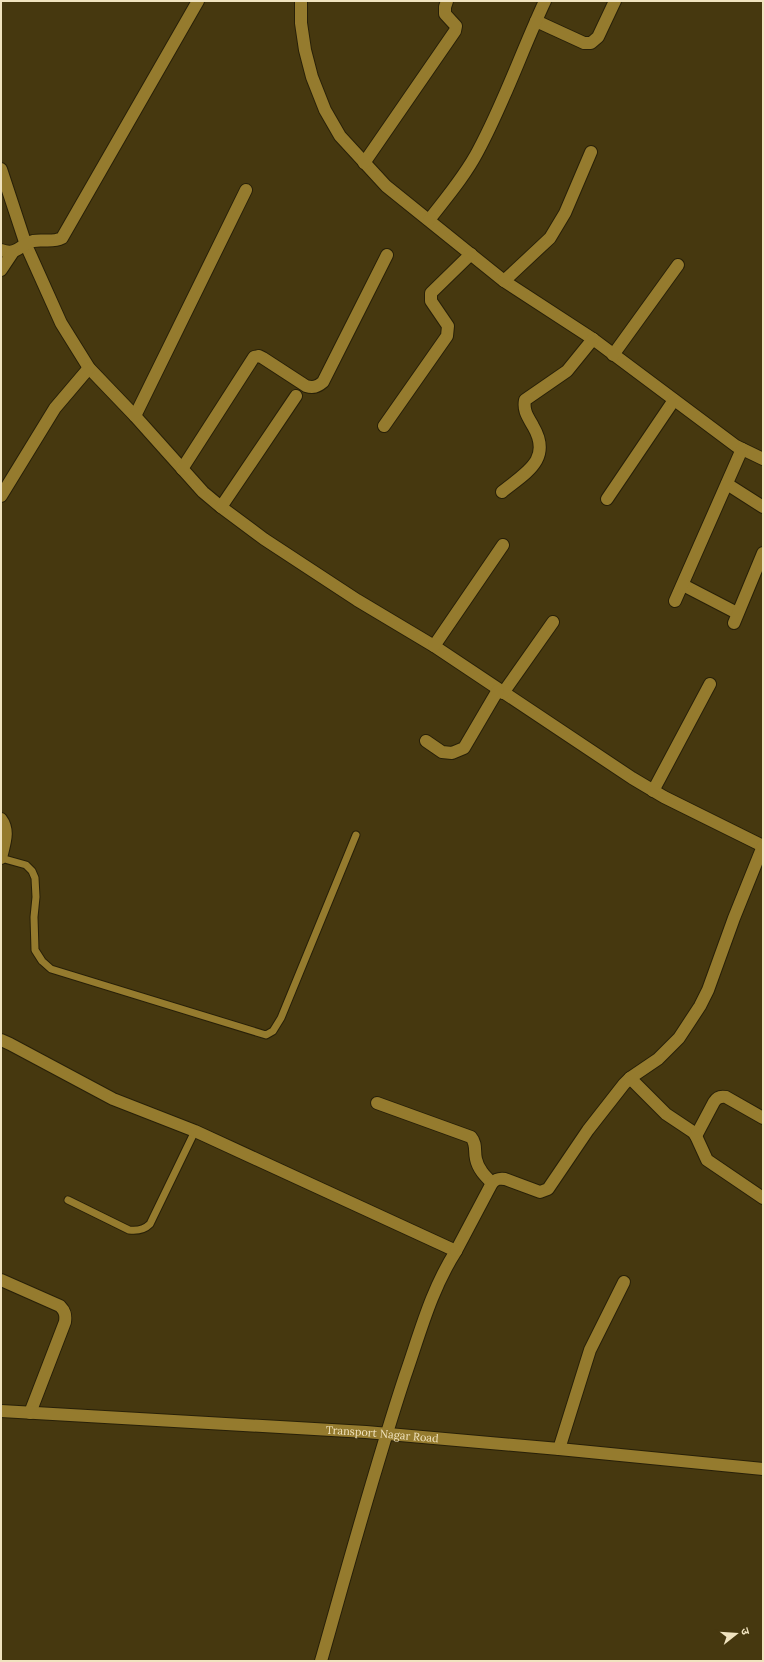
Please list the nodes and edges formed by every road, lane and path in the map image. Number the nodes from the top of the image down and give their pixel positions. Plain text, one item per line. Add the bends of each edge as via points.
1 (198, 1) edge
2 (301, 1) edge
3 (448, 1) edge
4 (545, 1) edge
5 (614, 1) edge
6 (536, 21) junction
7 (591, 152) dead end
8 (364, 163) junction
9 (1, 169) edge
10 (246, 190) dead end
11 (429, 220) junction
12 (26, 245) junction
13 (7, 251) edge
14 (471, 254) junction
15 (387, 255) dead end
16 (678, 265) dead end
17 (1, 270) edge
18 (504, 280) junction
19 (593, 338) junction
20 (613, 355) junction
21 (89, 368) junction
22 (296, 396) dead end
23 (674, 400) junction
24 (135, 416) junction
25 (384, 426) dead end
26 (742, 449) junction
27 (763, 459) edge
28 (182, 469) junction
29 (727, 484) junction
30 (502, 492) dead end
31 (1, 496) edge
32 (607, 499) dead end
33 (221, 508) junction
34 (763, 508) edge
35 (504, 545) dead end
36 (763, 553) edge
37 (683, 584) junction
38 (676, 601) dead end
39 (553, 622) dead end
40 (434, 646) junction
41 (710, 684) dead end
42 (500, 691) junction
43 (426, 741) dead end
44 (653, 791) junction
45 (1, 819) edge
46 (356, 835) dead end
47 (763, 846) edge
48 (1, 858) edge
49 (1, 1040) edge
50 (630, 1078) junction
51 (377, 1103) dead end
52 (763, 1118) edge
53 (195, 1131) junction
54 (696, 1136) junction
55 (492, 1184) junction
56 (763, 1198) edge
57 (68, 1200) dead end
58 (456, 1251) junction
59 (1, 1280) edge
60 (624, 1282) dead end
61 (1, 1411) edge
62 (30, 1413) junction
63 (386, 1435) junction
64 (559, 1449) junction
65 (763, 1469) edge
66 (321, 1661) edge

1 - 12 street via 62,238 52,242 35,240
2 - 8 street via 300,23 312,77 325,110 340,136
3 - 8 street via 445,14 456,26 455,31
4 - 6 street
5 - 6 street via 598,37 591,44
6 - 11 street via 479,151
7 - 18 street via 565,213 550,238
8 - 11 street via 386,186
9 - 12 street
10 - 24 street
11 - 14 street
12 - 13 street
12 - 21 street via 62,323
13 - 17 street
14 - 18 street
14 - 25 street via 431,293 431,301 448,326 447,336
15 - 28 street via 323,382 313,388 306,386 263,358 254,357
16 - 20 street
18 - 19 street
19 - 20 street
19 - 30 street via 567,371 525,400 524,407 539,439 540,456 535,464
20 - 23 street
21 - 24 street
21 - 31 street via 55,408
22 - 33 street
23 - 26 street
23 - 32 street
24 - 28 street
26 - 27 street
26 - 29 street
28 - 33 street
29 - 34 street
29 - 37 street
33 - 40 street via 330,583
35 - 40 street
36 - 37 street via 736,618
37 - 38 street
39 - 42 street
40 - 42 street
41 - 44 street
42 - 43 street via 464,748 452,753 442,752
42 - 44 street
44 - 47 street
45 - 48 street via 6,826 7,834
46 - 48 lane via 280,1018 273,1031 266,1034 52,969 42,961 35,950 36,891 32,871 26,865
47 - 50 street via 700,1006 679,1038 658,1059
49 - 53 street via 113,1099
50 - 54 street via 666,1114
50 - 55 street via 588,1130 548,1189 540,1192 500,1178
51 - 55 street via 471,1137 475,1142 475,1155 480,1169
52 - 54 street via 721,1096 716,1098
53 - 57 lane via 147,1227 128,1230
53 - 58 street
54 - 56 street via 707,1160
55 - 58 street
58 - 63 street via 443,1271 428,1307
59 - 62 street via 60,1306 66,1315 66,1322
60 - 64 street via 590,1350
61 - 62 street, Transport Nagar Road
62 - 63 street, Transport Nagar Road
63 - 64 street, Transport Nagar Road
63 - 66 street
64 - 65 street, Transport Nagar Road

